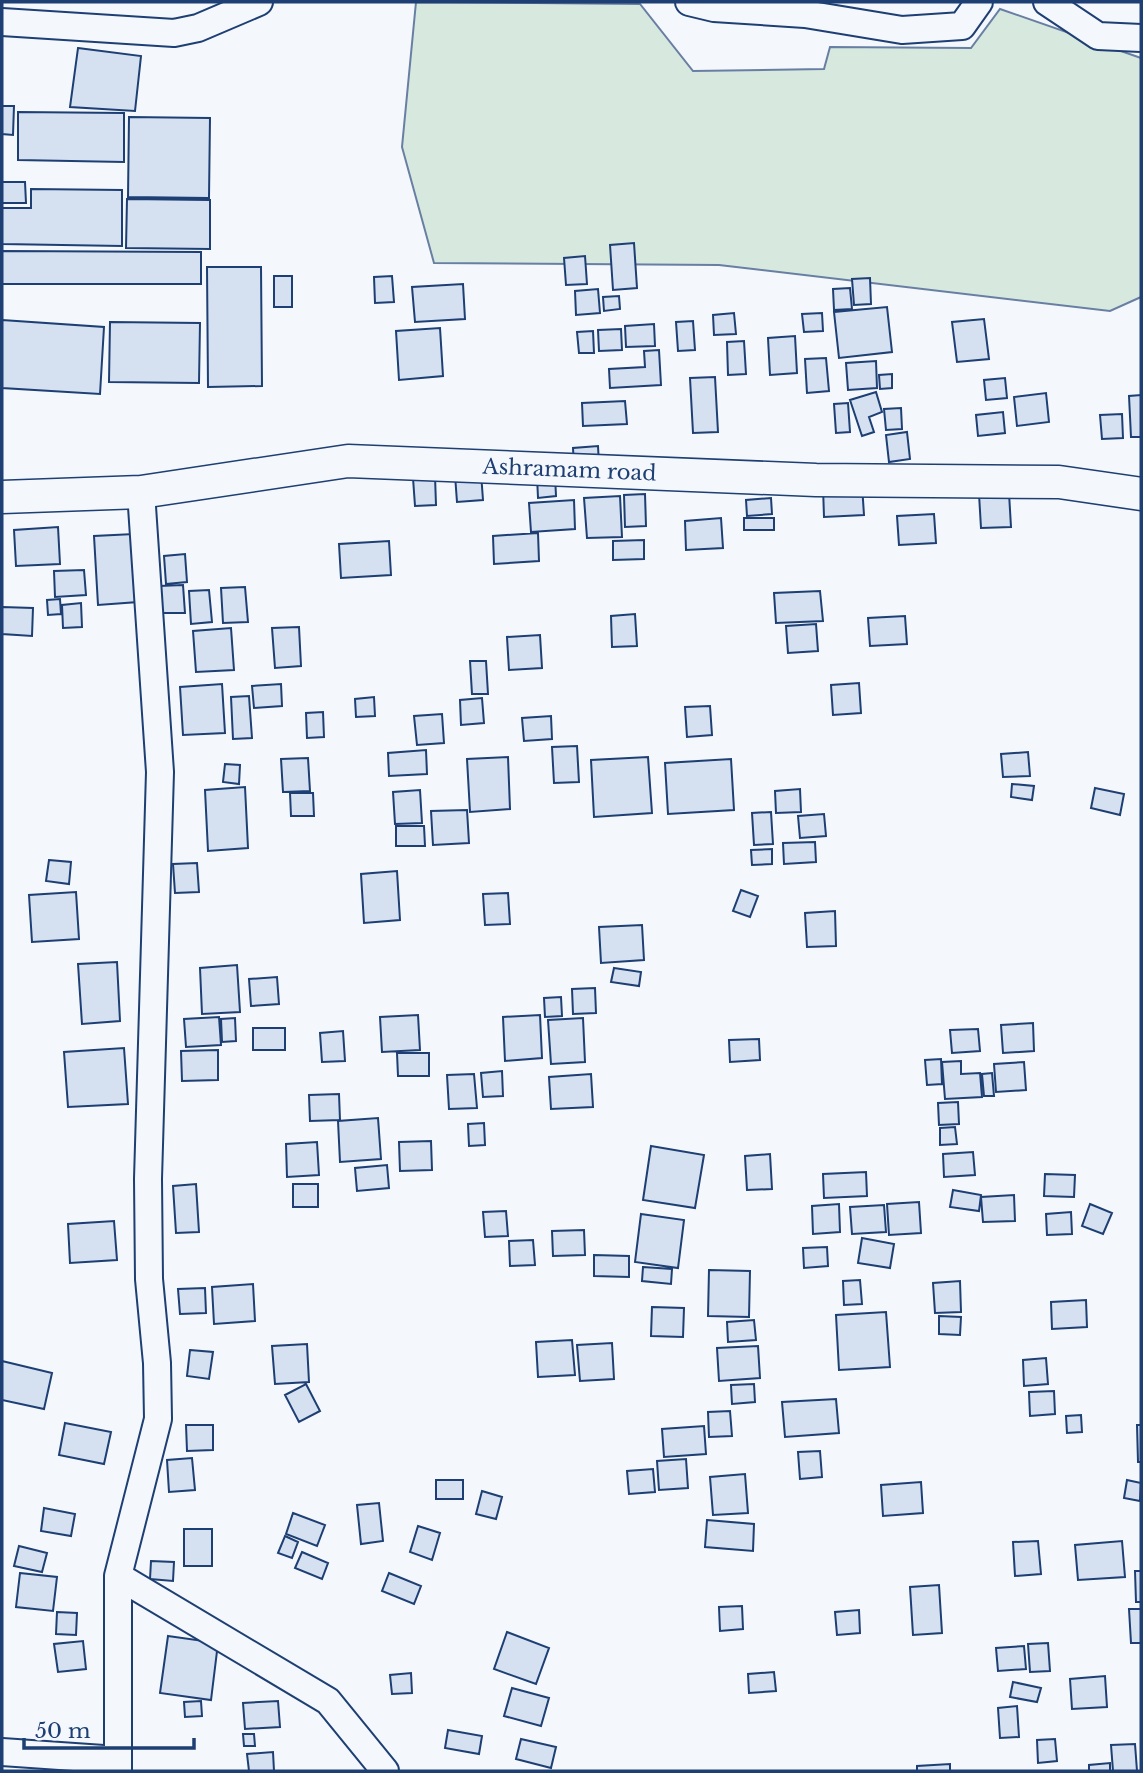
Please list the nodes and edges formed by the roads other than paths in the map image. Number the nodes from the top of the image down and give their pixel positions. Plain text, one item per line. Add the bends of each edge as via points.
1 (218, 2) edge
2 (259, 2) edge
3 (689, 2) edge
4 (979, 2) edge
5 (1047, 2) edge
6 (2, 22) edge
7 (198, 28) junction
8 (1141, 38) edge
9 (141, 492) junction
10 (1141, 494) edge
11 (2, 496) edge
12 (118, 1576) junction
13 (2, 1752) edge
14 (118, 1766) edge
15 (385, 1771) edge

1 - 7 street
2 - 7 street
3 - 4 street via 902,30 962,26
5 - 8 street via 1098,36
6 - 7 street via 173,33
9 - 10 main road, Ashramam road via 348,461 816,480 1059,482
9 - 11 main road, Ashramam road
9 - 12 street via 160,772 148,1179 158,1419
12 - 14 street
12 - 15 street via 328,1702
13 - 14 street

